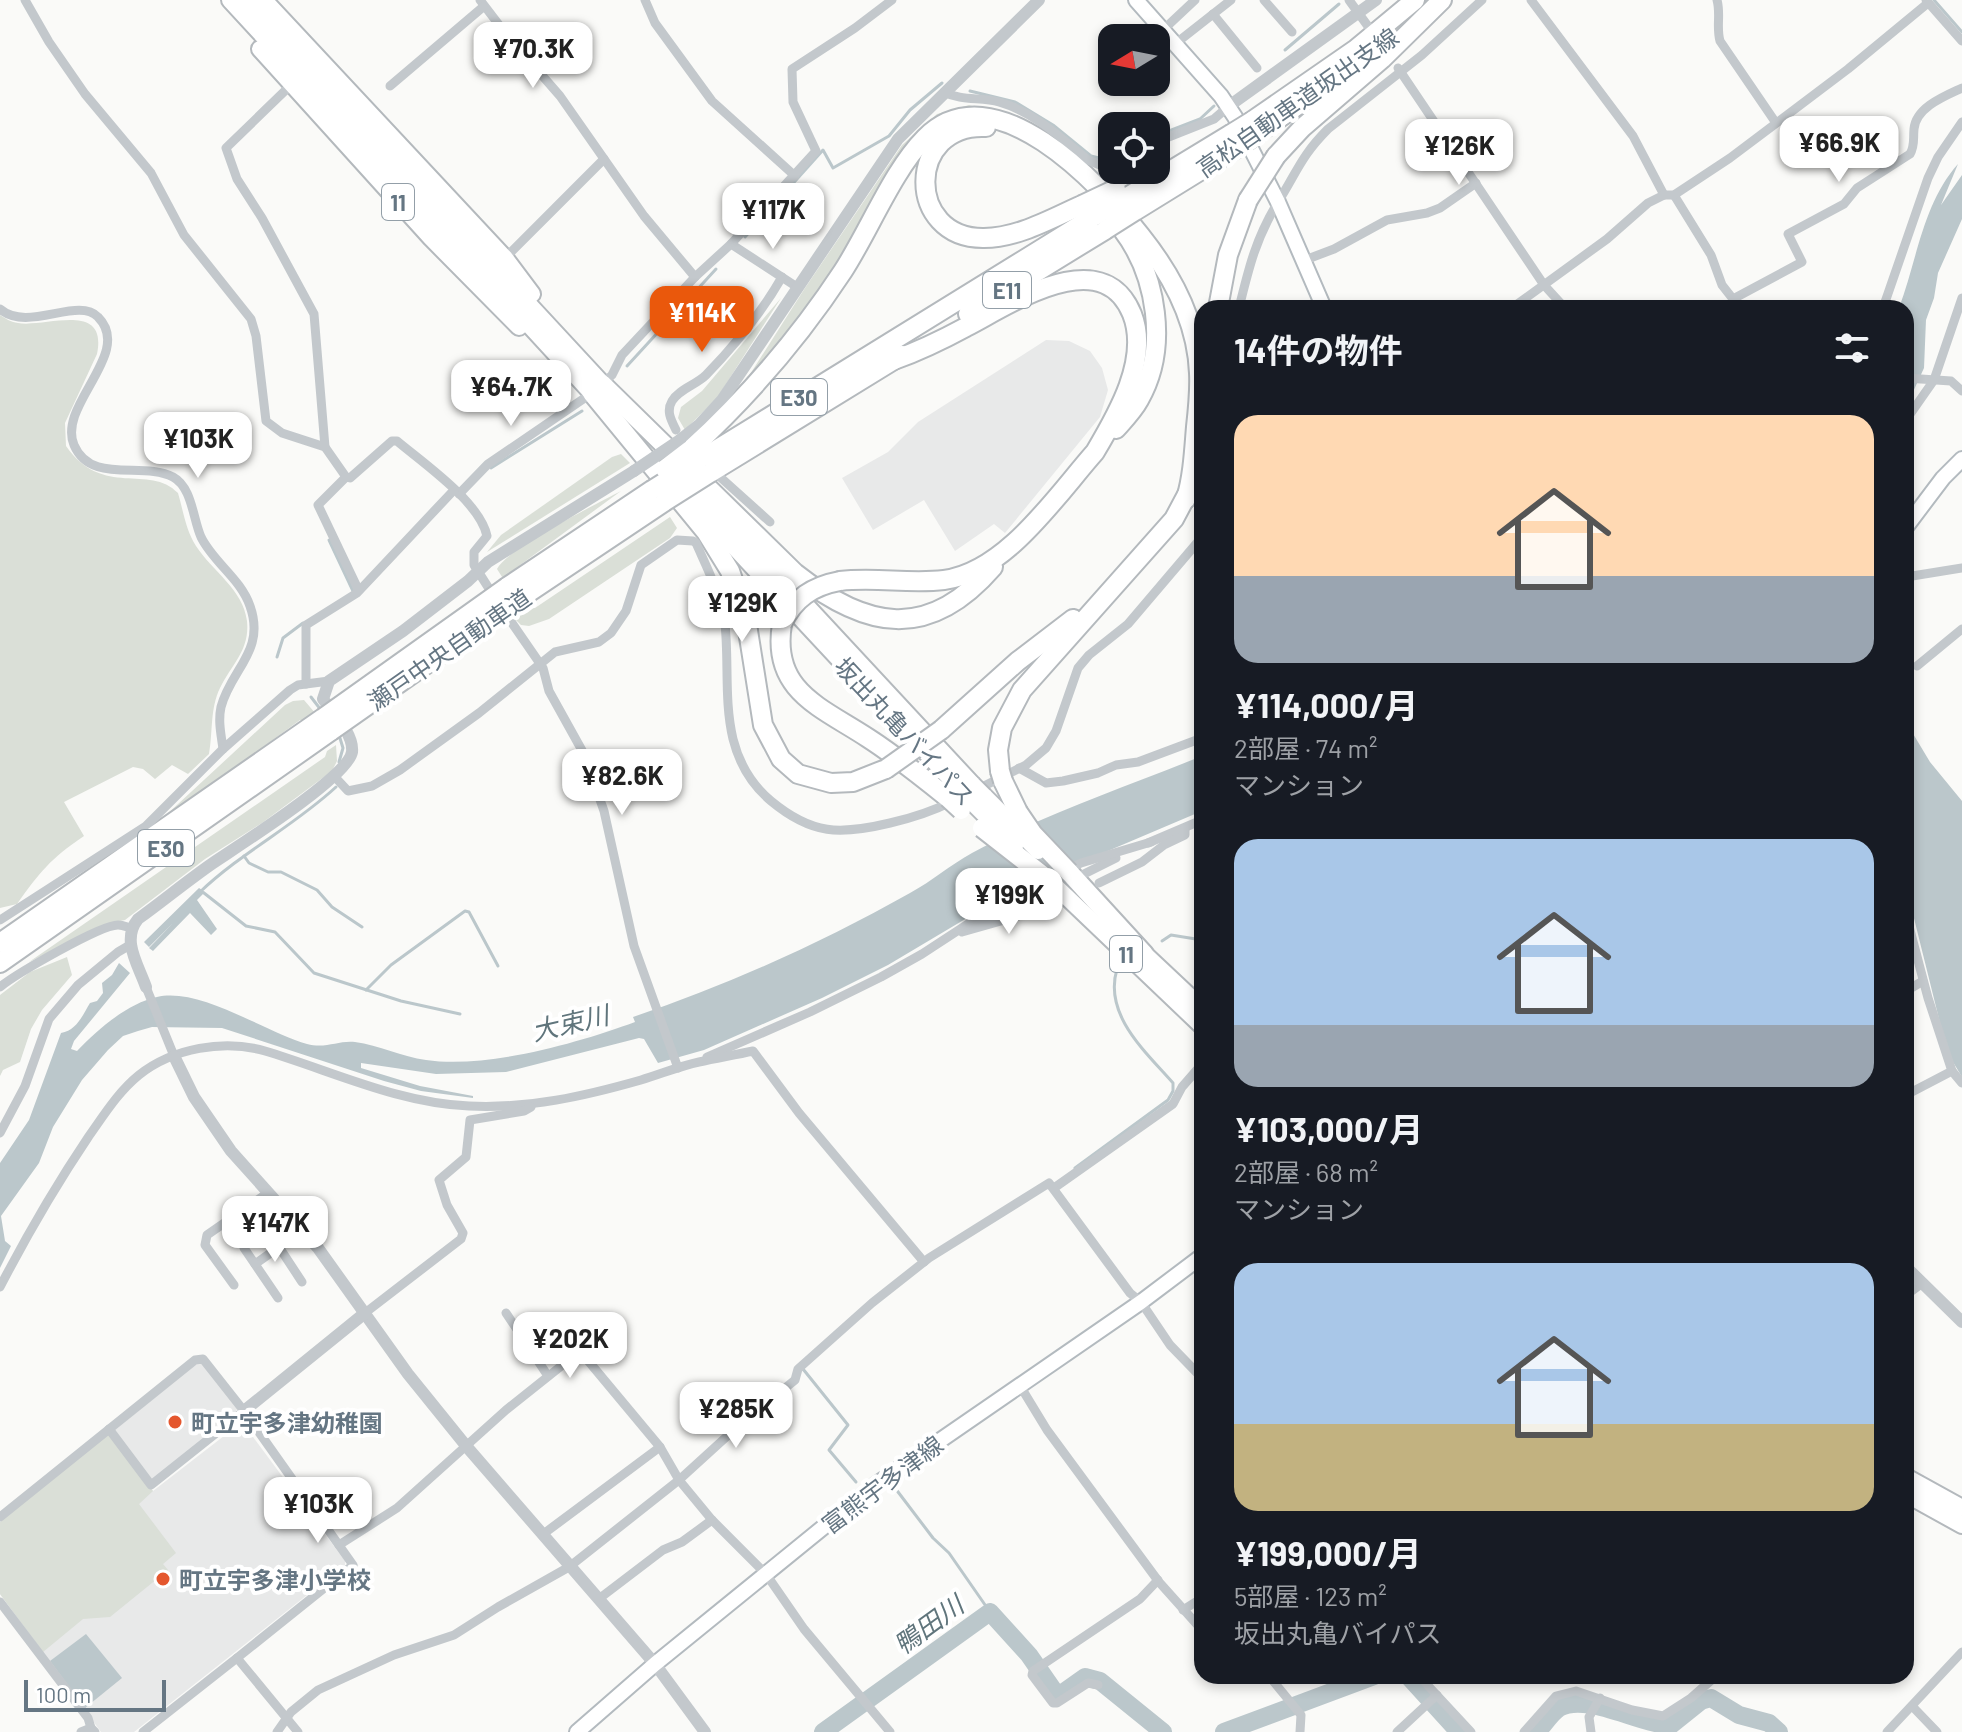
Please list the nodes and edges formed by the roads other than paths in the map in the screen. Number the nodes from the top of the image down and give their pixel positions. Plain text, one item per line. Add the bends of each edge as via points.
1 (25, 0) edge
2 (216, 0) edge
3 (230, 0) edge
4 (247, 0) edge
5 (264, 0) edge
6 (645, 0) edge
7 (892, 0) edge
8 (1039, 0) edge
9 (1136, 0) edge
10 (1195, 0) edge
11 (1231, 0) edge
12 (1264, 0) edge
13 (1349, 0) edge
14 (1376, 0) edge
15 (1415, 0) edge
16 (1439, 0) edge
17 (1482, 0) edge
18 (1531, 0) edge
19 (1717, 0) edge
20 (1927, 2) edge
21 (481, 3) edge
22 (1359, 12) junction
23 (1213, 14) junction
24 (1158, 24) edge
25 (1169, 24) edge
26 (1370, 29) dead end
27 (1292, 32) dead end
28 (1170, 38) edge
29 (1962, 41) edge
30 (1175, 44) junction
31 (283, 48) junction
32 (1257, 68) dead end
33 (1399, 69) junction
34 (292, 84) junction
35 (390, 86) dead end
36 (1962, 88) edge
37 (944, 92) junction
38 (1229, 106) junction
39 (1962, 122) edge
40 (1776, 123) junction
41 (1255, 127) junction
42 (1170, 136) edge
43 (1234, 141) junction
44 (1198, 154) junction
45 (604, 159) junction
46 (1098, 164) edge
47 (1170, 164) edge
48 (795, 176) junction
49 (1476, 183) junction
50 (1140, 184) edge
51 (1669, 195) junction
52 (1125, 199) junction
53 (1278, 202) junction
54 (1094, 217) junction
55 (731, 244) junction
56 (505, 258) junction
57 (1305, 260) junction
58 (695, 277) junction
59 (782, 277) junction
60 (1544, 285) junction
61 (797, 287) junction
62 (1962, 298) edge
63 (1220, 300) edge
64 (1241, 300) edge
65 (1321, 300) edge
66 (1523, 300) edge
67 (1558, 300) edge
68 (1732, 300) edge
69 (1739, 300) edge
70 (1886, 300) edge
71 (0, 309) edge
72 (1194, 343) edge
73 (901, 349) junction
74 (1914, 379) edge
75 (1930, 380) junction
76 (597, 388) junction
77 (1962, 391) edge
78 (1914, 407) edge
79 (325, 447) junction
80 (1095, 452) junction
81 (696, 455) junction
82 (1962, 459) edge
83 (1194, 462) edge
84 (1194, 476) edge
85 (346, 477) junction
86 (649, 487) junction
87 (456, 492) junction
88 (1186, 499) junction
89 (1914, 516) edge
90 (1034, 521) junction
91 (770, 522) dead end
92 (1194, 546) edge
93 (1962, 568) edge
94 (477, 573) junction
95 (1914, 576) edge
96 (1114, 588) junction
97 (358, 589) junction
98 (512, 594) junction
99 (1962, 629) edge
100 (541, 665) junction
101 (1917, 666) dead end
102 (329, 681) junction
103 (306, 684) junction
104 (327, 725) junction
105 (1194, 741) edge
106 (223, 749) junction
107 (1007, 774) junction
108 (334, 776) junction
109 (966, 797) junction
110 (999, 820) junction
111 (1194, 824) edge
112 (1185, 828) junction
113 (1151, 842) junction
114 (1063, 879) junction
115 (1099, 883) dead end
116 (1051, 902) dead end
117 (0, 920) edge
118 (971, 922) junction
119 (131, 928) junction
120 (955, 935) junction
121 (0, 943) edge
122 (130, 945) junction
123 (1914, 947) edge
124 (1144, 954) joint
125 (0, 963) edge
126 (1923, 981) junction
127 (1914, 986) edge
128 (0, 987) edge
129 (146, 987) joint
130 (1194, 1001) edge
131 (1194, 1018) edge
132 (173, 1054) junction
133 (699, 1062) junction
134 (678, 1066) junction
135 (1952, 1071) junction
136 (1194, 1073) edge
137 (1962, 1083) edge
138 (1914, 1091) edge
139 (532, 1104) junction
140 (0, 1133) edge
141 (1054, 1188) junction
142 (269, 1192) junction
143 (303, 1230) junction
144 (279, 1247) junction
145 (244, 1248) dead end
146 (924, 1262) junction
147 (1194, 1262) edge
148 (255, 1264) junction
149 (1914, 1276) edge
150 (302, 1282) dead end
151 (1921, 1284) junction
152 (234, 1285) dead end
153 (0, 1287) edge
154 (1914, 1289) edge
155 (278, 1298) dead end
156 (1141, 1302) junction
157 (365, 1313) junction
158 (506, 1313) dead end
159 (1962, 1322) edge
160 (1194, 1370) edge
161 (548, 1376) junction
162 (1019, 1384) junction
163 (244, 1411) junction
164 (109, 1429) junction
165 (467, 1447) junction
166 (660, 1447) junction
167 (679, 1480) junction
168 (1914, 1481) edge
169 (1914, 1498) edge
170 (1962, 1508) edge
171 (0, 1517) edge
172 (712, 1520) junction
173 (1962, 1525) edge
174 (542, 1535) junction
175 (339, 1545) junction
176 (569, 1567) junction
177 (766, 1574) junction
178 (1158, 1580) junction
179 (600, 1598) junction
180 (0, 1602) edge
181 (1194, 1603) edge
182 (1183, 1610) junction
183 (1194, 1622) edge
184 (1962, 1652) edge
185 (237, 1658) junction
186 (655, 1664) junction
187 (1276, 1684) edge
188 (1427, 1684) edge
189 (1707, 1684) edge
190 (1098, 1685) dead end
191 (1437, 1695) junction
192 (1600, 1698) junction
193 (1912, 1706) junction
194 (287, 1718) junction
195 (93, 1730) edge
196 (81, 1732) edge
197 (143, 1732) edge
198 (277, 1732) edge
199 (298, 1732) edge
200 (577, 1732) edge
201 (705, 1732) edge
202 (890, 1732) edge
203 (1300, 1732) edge
204 (1397, 1732) edge
205 (1471, 1732) edge
206 (1524, 1732) edge
207 (1591, 1732) edge
208 (1887, 1732) edge
209 (1937, 1732) edge

1 - 79 street via 85,94 151,173 184,235 251,319 266,421 282,433
2 - 34 highway, 11
3 - 31 highway, 坂出丸亀バイパス / 11
4 - 31 highway, 坂出丸亀バイパス / 11
5 - 56 highway, 11
6 - 48 street via 655,23 712,101
7 - 48 street via 792,69 793,102 816,151
8 - 37 street
9 - 24 main road
10 - 25 street
11 - 23 street
12 - 27 street via 1272,17
13 - 22 street
14 - 22 street
15 - 41 highway, 高松自動車道坂出支線
16 - 41 highway, 高松自動車道坂出支線 via 1333,83
16 - 63 highway, bridge via 1276,156 1248,200 1228,255
17 - 33 street
18 - 51 street via 1633,136
19 - 40 street via 1720,41
20 - 29 street
20 - 40 street
21 - 35 street
21 - 45 street via 560,96
22 - 26 street
22 - 38 street
23 - 30 street
23 - 32 street
28 - 30 main road
30 - 38 main road
31 - 76 highway, 坂出丸亀バイパス / 11
33 - 49 street
33 - 53 street via 1311,145
34 - 76 highway, 11 via 474,285
34 - 79 street via 226,148 237,179 314,314
36 - 69 street via 1940,97 1915,120 1910,154 1857,188 1844,204 1788,234 1802,262
37 - 46 street via 1011,106
37 - 61 street via 898,139
38 - 42 street via 1214,119
38 - 53 main road
39 - 70 street via 1919,198
40 - 51 street
41 - 43 highway, 高松自動車道坂出支線, bridge
43 - 44 highway, 高松自動車道坂出支線 / E11
43 - 52 highway, 高松自動車道坂出支線 / E11
44 - 47 highway
44 - 52 highway, 高松自動車道坂出支線 / E11
45 - 56 street
45 - 58 street
48 - 55 street
49 - 57 street via 1440,208 1387,220
49 - 60 street
50 - 52 highway
51 - 60 street via 1648,203
51 - 68 street via 1711,255
52 - 54 highway, 高松自動車道坂出支線 / E11, bridge
53 - 57 main road
53 - 64 street via 1257,241
54 - 73 highway, 高松自動車道坂出支線 / E11
54 - 80 highway via 969,237 935,215 924,186 926,166 953,134 973,127 1004,132 1083,186 1132,243 1154,309 1152,365 1138,402
55 - 58 street
55 - 59 street
56 - 76 highway, 11
57 - 65 main road
58 - 76 street
59 - 61 street
59 - 81 street via 704,377 673,397 670,418
60 - 66 street
60 - 67 street
61 - 81 street via 711,414
62 - 75 street
71 - 106 street via 22,318 79,311 99,317 108,336 106,350 72,421 75,447 102,469 157,473 181,484 201,537 250,604 253,641 221,708
72 - 81 highway via 1176,290 1140,234 1087,178 1023,130 977,115 947,122 920,143 803,329
73 - 80 highway via 926,348 1049,285 1100,283 1126,302 1137,341 1121,402
73 - 81 highway, 瀬戸中央自動車道 / E30
74 - 75 street
75 - 77 street via 1951,381
75 - 78 street
76 - 87 street
76 - 90 highway via 795,573 828,598 862,614 912,617 952,604 982,580
76 - 96 highway, bridge via 730,571 746,618 763,725 781,759 798,774 831,783 853,782 886,769
76 - 109 highway, 坂出丸亀バイパス / 11
79 - 85 street
80 - 90 highway
81 - 86 highway, 瀬戸中央自動車道 / E30, bridge
81 - 86 highway, bridge
81 - 91 street
82 - 89 main road
83 - 88 highway
84 - 88 highway
85 - 87 street via 397,441
85 - 97 street via 318,505
86 - 94 street via 509,547
86 - 98 highway, 瀬戸中央自動車道 / E30
86 - 98 highway, 瀬戸中央自動車道 / E30
87 - 94 street via 485,525 487,536 474,552
87 - 97 street
88 - 96 highway
90 - 109 highway, bridge via 994,560 964,576 840,581 809,591 782,624 782,662 798,690
92 - 107 street via 1128,624 1078,668 1046,748
93 - 95 street
94 - 100 street
94 - 102 street
96 - 107 highway via 1015,700 1000,739
97 - 103 street via 306,625
98 - 104 highway, 瀬戸中央自動車道 / E30, bridge
99 - 101 street
100 - 107 street via 560,650 595,644 611,633 626,611 641,565 677,540 693,541 721,601 728,704 739,756 755,784 785,813 833,832 871,828 938,809
100 - 108 street via 372,786 352,792
100 - 134 street via 549,691 578,739 604,811 634,946
102 - 103 street
102 - 108 street via 323,699 352,748 348,763
103 - 106 street via 290,690
104 - 121 highway, 瀬戸中央自動車道 / E30
104 - 125 highway, 瀬戸中央自動車道 / E30
105 - 107 street via 1063,781 1046,783
106 - 117 street via 146,826
107 - 110 highway
108 - 119 street
109 - 110 highway
109 - 110 highway, 坂出丸亀バイパス / 11
110 - 114 highway, bridge
110 - 114 highway, bridge via 1033,834
111 - 112 street
112 - 113 street
112 - 115 street via 1185,835
113 - 114 street
113 - 118 street via 1081,863
114 - 118 street
114 - 124 highway
114 - 131 highway, 11
116 - 120 street
118 - 120 street
119 - 122 street
119 - 128 street via 104,930 31,965
120 - 133 street via 881,977
122 - 129 street
122 - 140 street via 78,985 49,1019 25,1086
123 - 126 street
124 - 130 highway, 11
126 - 127 street
126 - 135 street
129 - 132 street
132 - 139 street via 247,1046 438,1103
132 - 142 street via 218,1134
132 - 153 street via 141,1073 112,1104 36,1220
133 - 134 street
133 - 146 street via 753,1051
134 - 139 street via 594,1093
135 - 137 street
135 - 138 street
136 - 141 street via 1173,1104
139 - 157 street via 524,1111 470,1120 466,1157 439,1180 461,1239
141 - 146 street via 1049,1183
141 - 156 street
142 - 143 street
142 - 152 street via 207,1235 205,1245
143 - 144 street
143 - 157 street
144 - 148 street
144 - 150 street
145 - 148 street
146 - 167 street via 813,1354 795,1380
147 - 156 main road, 富熊宇多津線
148 - 155 street
149 - 151 street
151 - 154 street
151 - 159 street
156 - 160 street
156 - 162 main road, 富熊宇多津線
157 - 163 street
157 - 165 street
158 - 161 street
161 - 165 street
161 - 166 street via 580,1351
162 - 177 main road, 富熊宇多津線 via 874,1486
162 - 178 street
163 - 164 street via 207,1362 199,1359
163 - 164 street via 151,1485
163 - 175 street
164 - 171 street
165 - 174 street
165 - 175 street via 397,1508
166 - 167 street
166 - 174 street
167 - 172 street
167 - 176 street
168 - 170 highway
169 - 173 highway
172 - 177 street
172 - 179 street
174 - 176 street
175 - 185 street via 353,1565
176 - 179 street
176 - 194 street via 454,1635 318,1690
177 - 186 main road, 富熊宇多津線
177 - 202 street via 804,1629
178 - 182 street
178 - 190 street via 1140,1599 1032,1675 1053,1703 1088,1683
179 - 186 street
180 - 195 street
181 - 182 street
182 - 183 street
184 - 193 street
185 - 194 street
185 - 197 street
186 - 200 main road, 富熊宇多津線
186 - 201 street
187 - 203 street via 1301,1715
188 - 191 street
189 - 192 street via 1663,1716
191 - 204 street
191 - 205 street
192 - 206 street via 1576,1691 1556,1696
192 - 207 street via 1589,1717
193 - 208 street
193 - 209 street
194 - 198 street
194 - 199 street
195 - 196 street

